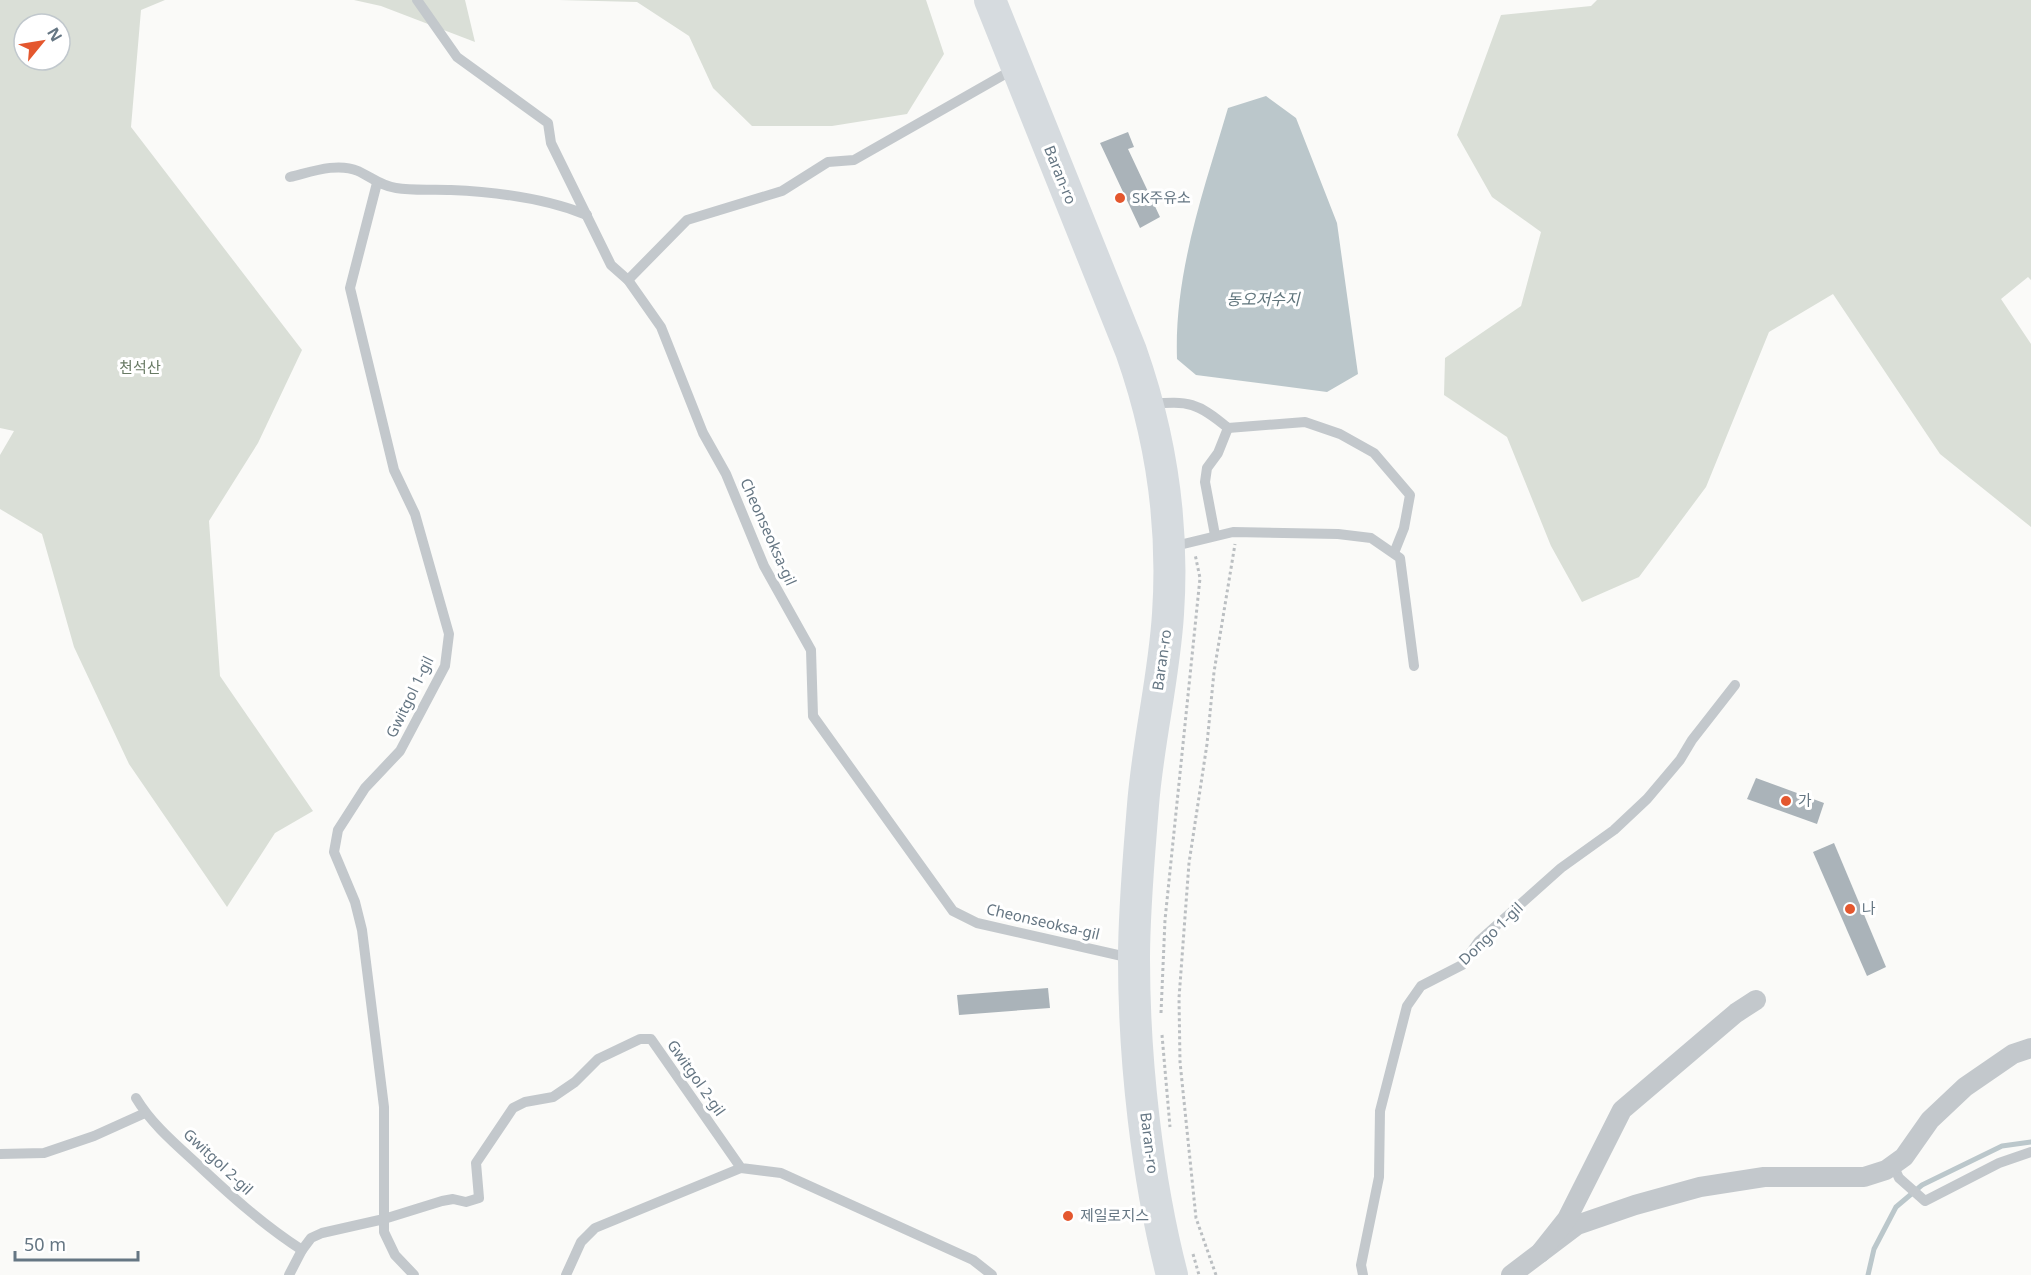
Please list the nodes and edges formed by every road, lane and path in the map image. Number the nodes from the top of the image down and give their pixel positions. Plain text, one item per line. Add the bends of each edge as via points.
1 (417, 0) edge
2 (990, 0) edge
3 (1017, 67) junction
4 (290, 177) dead end
5 (376, 183) junction
6 (587, 215) junction
7 (628, 280) junction
8 (1149, 404) junction
9 (1228, 428) junction
10 (1233, 532) junction
11 (1215, 534) junction
12 (1170, 547) junction
13 (1394, 553) junction
14 (1414, 666) dead end
15 (1735, 685) dead end
16 (1134, 958) junction
17 (1756, 1000) dead end
18 (2031, 1048) edge
19 (136, 1098) dead end
20 (145, 1113) junction
21 (2031, 1152) edge
22 (0, 1154) edge
23 (1893, 1165) junction
24 (741, 1168) junction
25 (384, 1219) junction
26 (302, 1250) junction
27 (1540, 1253) junction
28 (289, 1275) edge
29 (414, 1275) edge
30 (566, 1275) edge
31 (992, 1275) edge
32 (1172, 1275) edge
33 (1216, 1275) edge
34 (1363, 1275) edge
35 (1510, 1275) edge

1 - 6 lane, Cheonseoksa-gil via 457,57 548,123 551,143
2 - 3 main road, Baran-ro
3 - 7 lane via 854,160 828,162 783,191 687,220
3 - 8 main road, Baran-ro via 1123,329
4 - 5 lane via 333,167 356,170
5 - 6 lane via 523,198 563,205
5 - 25 lane, Gwitgol 1-gil via 350,288 394,470 415,514 449,634 445,666 400,751 365,788 338,830 334,852 362,930 384,1107
6 - 7 lane, Cheonseoksa-gil via 611,265
7 - 16 lane, Cheonseoksa-gil via 661,327 703,433 726,474 764,567 811,650 813,716 953,911 977,923
8 - 9 lane via 1184,402 1208,411
8 - 12 main road, Baran-ro
9 - 11 lane via 1207,468 1205,482
9 - 13 lane via 1305,423 1340,434 1374,453 1410,495
10 - 11 lane
10 - 13 lane via 1371,537
10 - 33 path via 1235,543 1189,862 1179,998 1180,1062 1196,1218
11 - 12 lane
12 - 16 main road, Baran-ro via 1168,616 1143,802
13 - 14 lane via 1400,558
15 - 34 lane, Dongo 1-gil via 1647,799 1479,941 1462,965 1421,986 1407,1006 1380,1111 1379,1177 1361,1265
16 - 32 main road, Baran-ro via 1139,1064 1158,1222
17 - 27 street via 1622,1110 1568,1219
18 - 23 street via 2013,1054 1965,1087 1930,1120 1904,1157
19 - 20 lane, Gwitgol 2-gil
20 - 22 lane via 44,1153
20 - 26 lane, Gwitgol 2-gil via 262,1224
21 - 23 lane via 1999,1163 1925,1201
23 - 27 street via 1864,1177 1764,1177 1700,1187 1635,1204 1577,1226
24 - 25 lane, Gwitgol 2-gil via 651,1039 640,1039 598,1059 553,1097 513,1108 476,1163 479,1198 466,1202 453,1199
24 - 30 lane via 596,1228 581,1242
24 - 31 lane via 781,1173 973,1260
25 - 26 lane, Gwitgol 2-gil via 322,1233
25 - 29 lane, Gwitgol 1-gil via 384,1232 395,1255
26 - 28 lane
27 - 35 street

